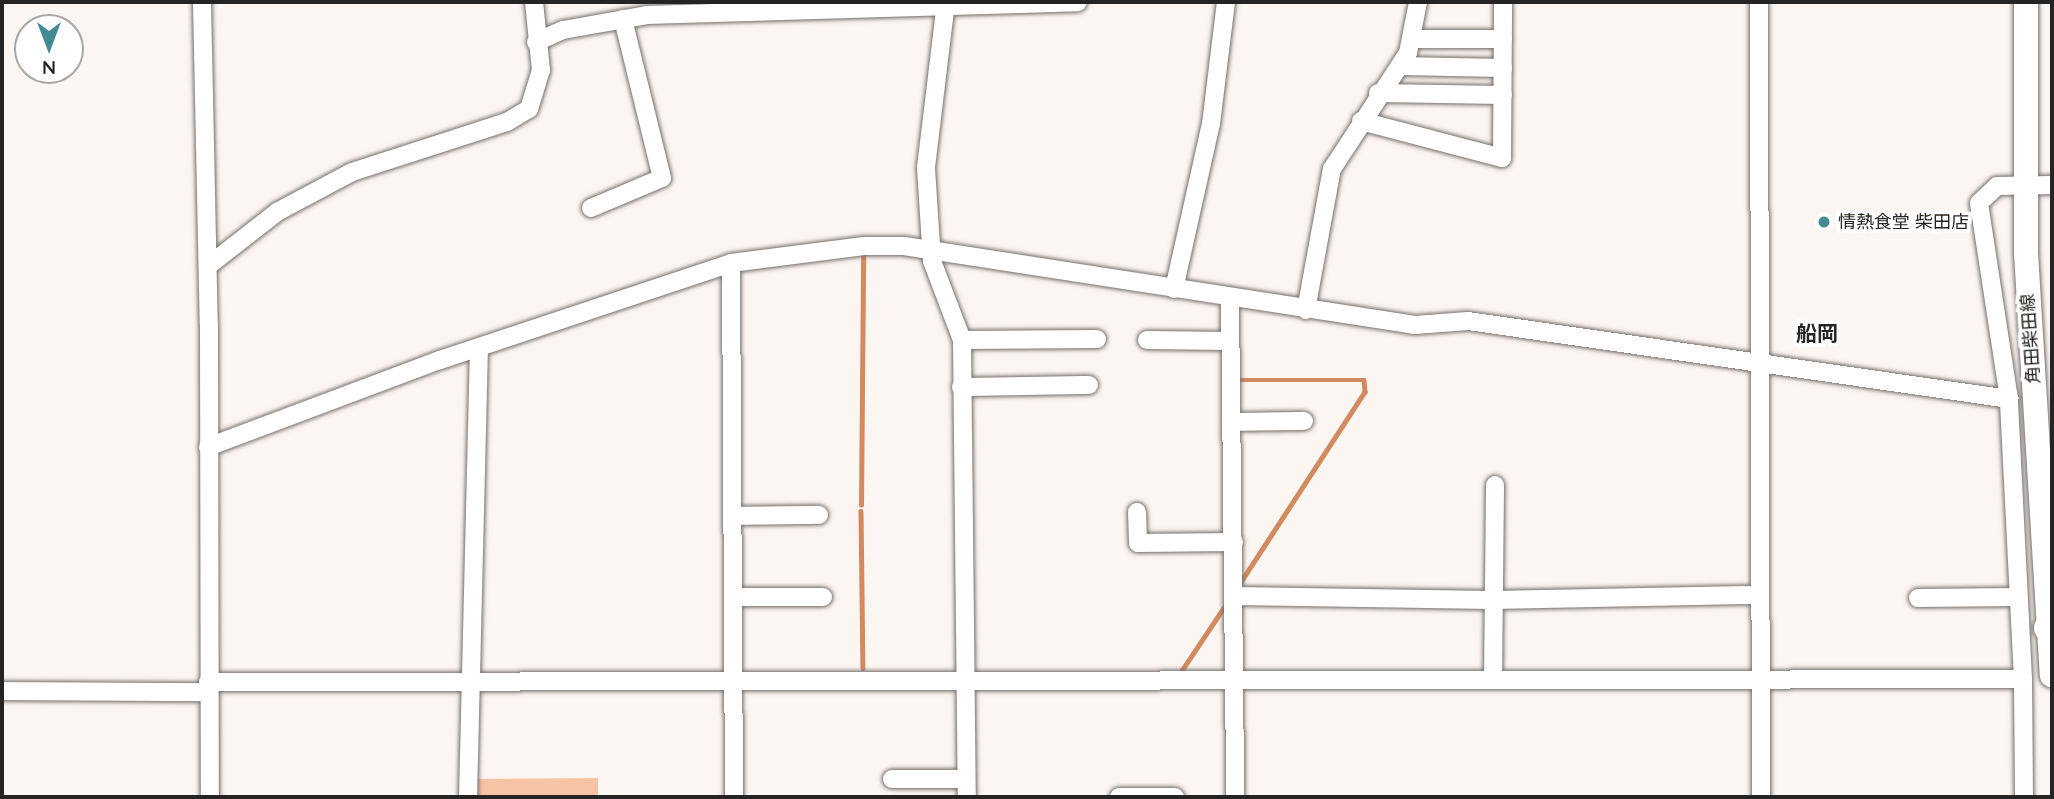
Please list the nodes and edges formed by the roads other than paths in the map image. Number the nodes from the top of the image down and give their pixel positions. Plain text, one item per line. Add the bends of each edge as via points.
1 (202, 2) edge
2 (534, 2) edge
3 (1078, 2) edge
4 (1226, 2) edge
5 (1418, 2) edge
6 (1503, 2) edge
7 (1759, 2) edge
8 (2026, 2) edge
9 (946, 4) edge
10 (623, 19) junction
11 (1411, 38) junction
12 (1503, 39) junction
13 (536, 42) junction
14 (1399, 66) junction
15 (1503, 68) junction
16 (1378, 93) junction
17 (1503, 95) junction
18 (1361, 121) junction
19 (2026, 185) junction
20 (2052, 185) edge
21 (591, 208) dead end
22 (934, 251) junction
23 (731, 263) junction
24 (208, 266) junction
25 (1174, 289) junction
26 (1230, 298) junction
27 (1306, 310) junction
28 (1097, 339) dead end
29 (962, 340) junction
30 (1147, 340) dead end
31 (1230, 341) junction
32 (479, 350) junction
33 (1759, 361) junction
34 (1088, 385) dead end
35 (961, 387) junction
36 (2009, 399) junction
37 (1304, 421) dead end
38 (1231, 422) junction
39 (208, 447) junction
40 (1495, 485) dead end
41 (1136, 512) dead end
42 (820, 515) dead end
43 (732, 516) junction
44 (1234, 542) junction
45 (1235, 596) junction
46 (1759, 596) junction
47 (733, 597) junction
48 (824, 597) dead end
49 (2018, 597) junction
50 (1918, 598) dead end
51 (1492, 600) junction
52 (2050, 628) edge
53 (2052, 675) edge
54 (1761, 678) junction
55 (1493, 679) junction
56 (2023, 679) junction
57 (734, 682) junction
58 (1234, 682) junction
59 (965, 683) junction
60 (468, 684) junction
61 (208, 687) junction
62 (2, 691) edge
63 (892, 779) dead end
64 (966, 788) edge
65 (210, 797) edge
66 (468, 797) edge
67 (734, 797) edge
68 (1119, 797) edge
69 (1175, 797) edge
70 (1235, 797) edge
71 (1761, 797) edge
72 (2024, 797) edge

1 - 24 street
2 - 13 street
3 - 9 street
4 - 25 street via 1211,124
5 - 11 street
6 - 12 street
7 - 33 street
8 - 19 main road, 角田柴田線
9 - 10 street
9 - 22 street via 926,168
10 - 13 street via 564,30
10 - 21 street via 662,178
11 - 12 street
11 - 14 street
12 - 15 street
13 - 24 street via 541,70 538,87 534,100 518,118 352,172 277,212
14 - 15 street
14 - 16 street
15 - 17 street
16 - 17 street
16 - 18 street
17 - 18 street via 1502,158
18 - 27 street via 1332,169
19 - 20 street
19 - 36 street via 1997,186 1979,203
19 - 52 main road, 角田柴田線
22 - 23 street via 864,246
22 - 25 street
22 - 29 street via 932,261
23 - 32 street
23 - 43 street
24 - 39 street
25 - 26 street
26 - 27 street
26 - 31 street
27 - 33 street via 1415,325 1468,321
28 - 29 street
29 - 35 street
30 - 31 street
31 - 38 street
32 - 39 street via 279,417
32 - 60 street
33 - 36 street
33 - 46 street
34 - 35 street
35 - 59 street
36 - 49 street
37 - 38 street
38 - 44 street
39 - 61 street
40 - 51 street
41 - 44 street via 1138,543
42 - 43 street
43 - 47 street
44 - 45 street
45 - 51 street
45 - 58 street
46 - 51 street
46 - 54 street
47 - 48 street
47 - 57 street
49 - 50 street
49 - 56 street
51 - 55 street
52 - 53 main road, 角田柴田線
54 - 55 street
54 - 56 street
54 - 71 street
55 - 58 street
56 - 72 street
57 - 59 street
57 - 60 street
57 - 67 street
58 - 59 street
58 - 70 street
59 - 64 street
60 - 61 street
60 - 66 street
61 - 62 street
61 - 65 street
63 - 64 street
68 - 69 street

